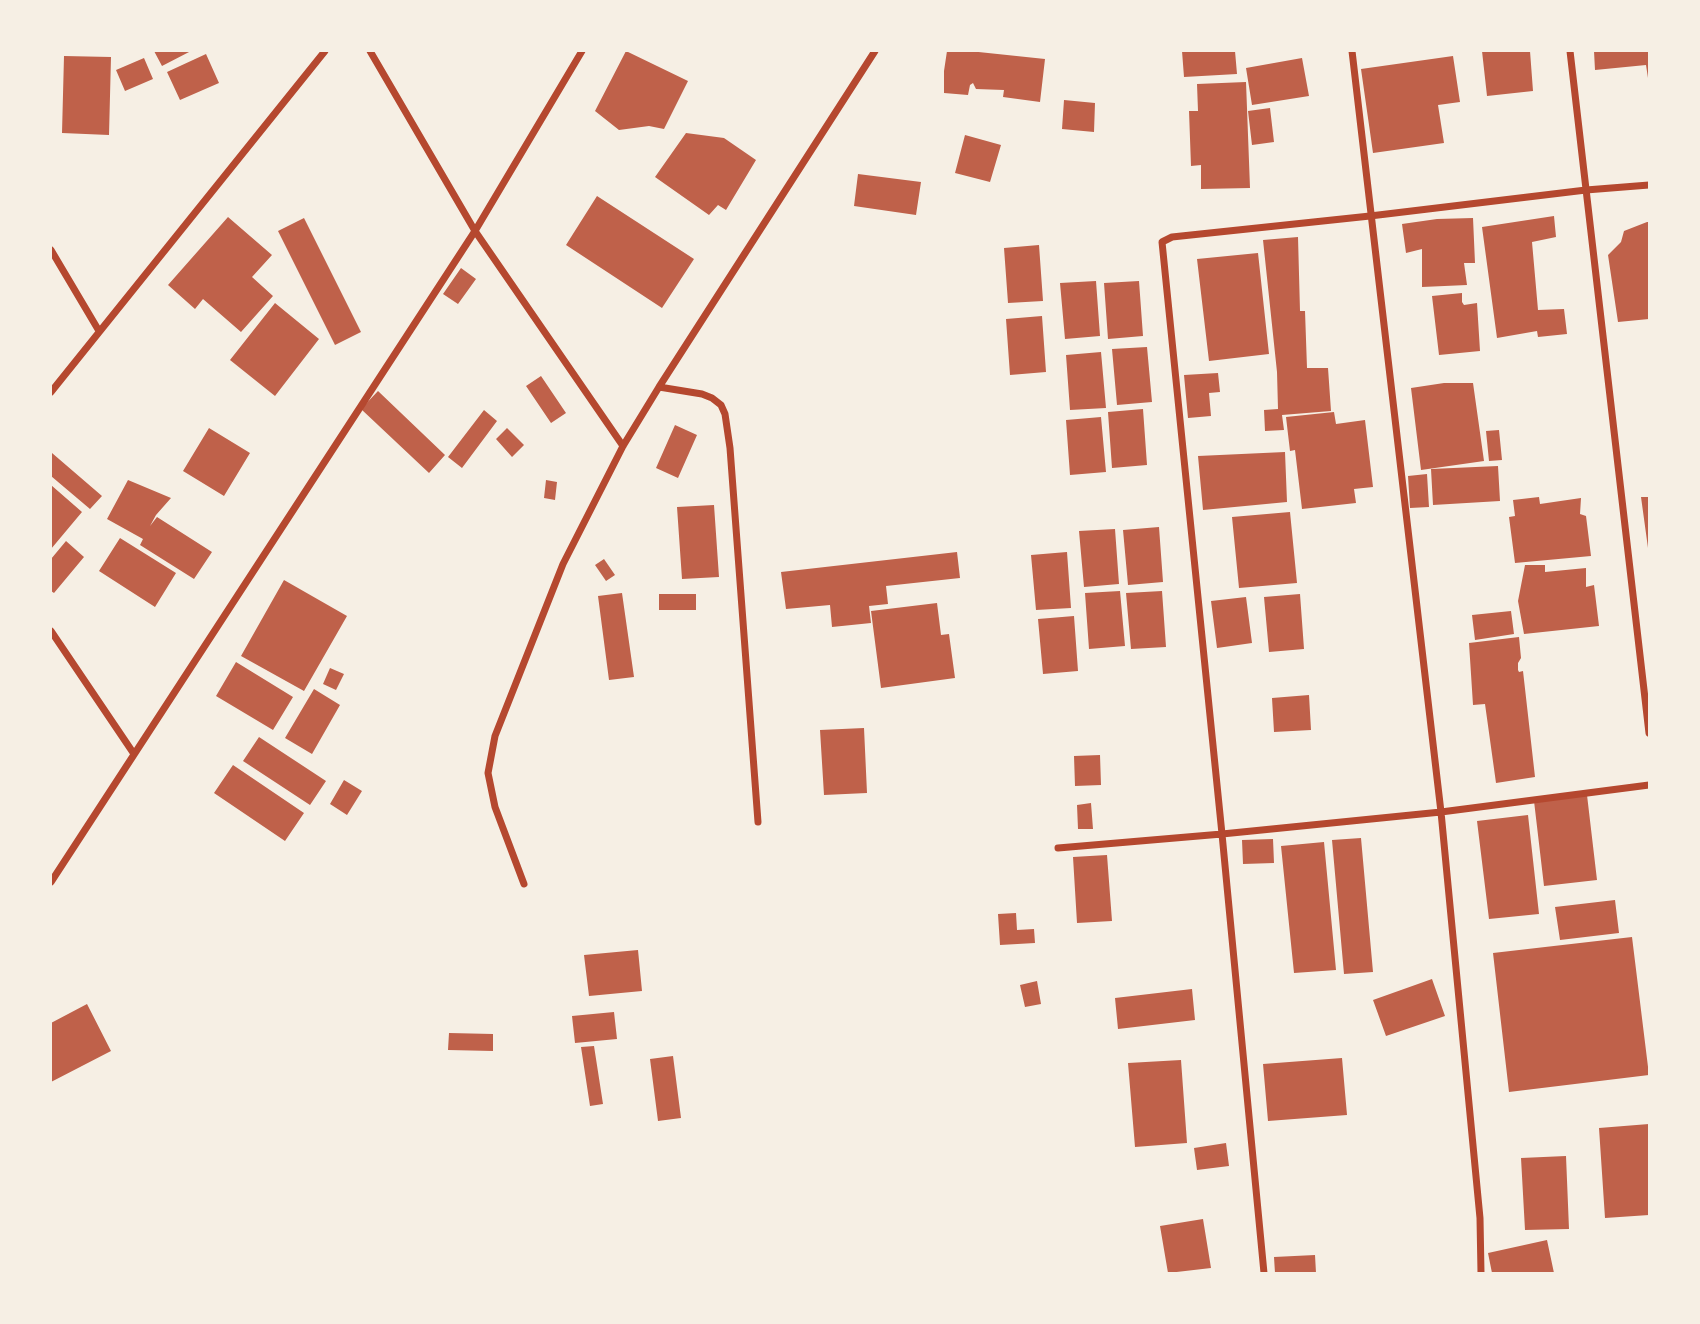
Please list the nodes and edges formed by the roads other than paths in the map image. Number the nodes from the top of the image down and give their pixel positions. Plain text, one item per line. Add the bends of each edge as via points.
1 (325, 51) edge
2 (370, 51) edge
3 (582, 51) edge
4 (875, 51) edge
5 (1352, 51) edge
6 (1570, 51) edge
7 (1649, 185) edge
8 (1586, 190) junction
9 (1370, 216) junction
10 (475, 231) junction
11 (51, 250) edge
12 (99, 331) junction
13 (659, 387) junction
14 (51, 393) edge
15 (623, 446) junction
16 (51, 631) edge
17 (1649, 733) edge
18 (134, 754) junction
19 (1649, 785) edge
20 (1441, 812) junction
21 (758, 822) dead end
22 (1222, 834) junction
23 (1058, 848) dead end
24 (51, 882) edge
25 (524, 884) dead end
26 (1264, 1273) edge
27 (1481, 1273) edge

1 - 12 street
2 - 10 street
3 - 10 street
4 - 13 street
5 - 9 street
6 - 8 street
7 - 8 street
8 - 9 street
8 - 17 street
9 - 20 street
9 - 22 street via 1171,237 1162,242
10 - 15 street
10 - 18 street
11 - 12 street
12 - 14 street
13 - 15 street
13 - 21 street via 712,398 725,414
15 - 25 street via 563,564 495,736 488,773 495,807
16 - 18 street
18 - 24 street
19 - 20 street
20 - 22 street
20 - 27 street via 1480,1218
22 - 23 street
22 - 26 street

